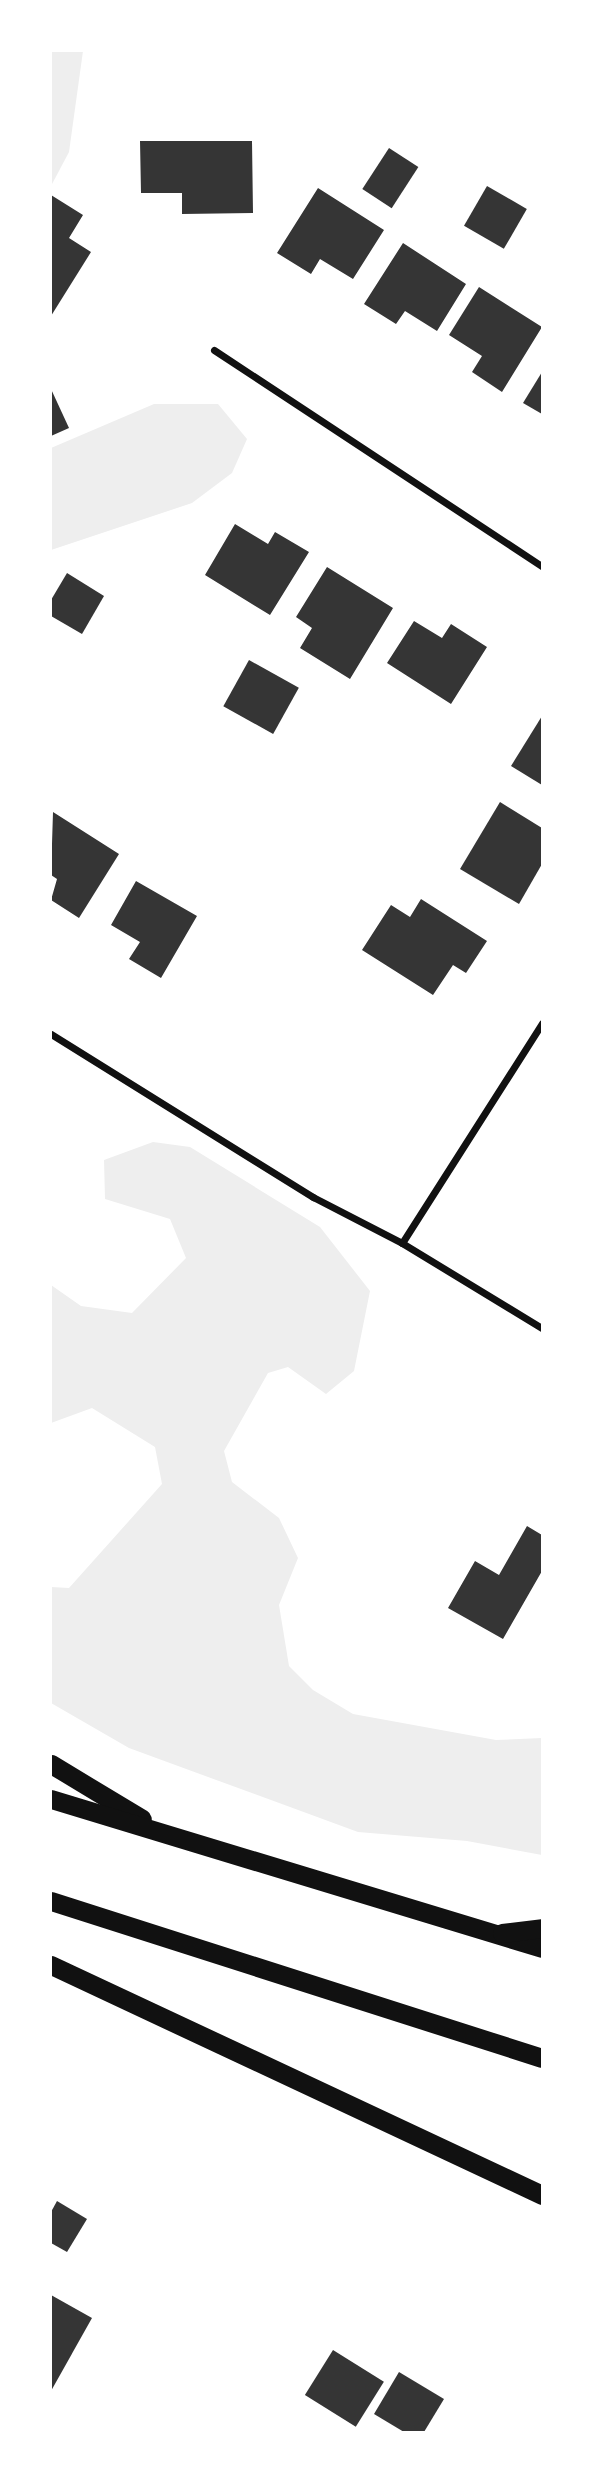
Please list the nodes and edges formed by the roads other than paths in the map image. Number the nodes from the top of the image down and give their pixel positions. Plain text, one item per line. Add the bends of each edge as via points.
1 (214, 350) dead end
2 (542, 566) edge
3 (542, 1023) edge
4 (51, 1034) edge
5 (402, 1243) junction
6 (542, 1328) edge
7 (51, 1764) edge
8 (51, 1798) edge
9 (170, 1836) junction
10 (51, 1901) edge
11 (542, 1928) edge
12 (495, 1934) junction
13 (542, 1948) edge
14 (51, 1965) edge
15 (542, 2058) edge
16 (542, 2195) edge

1 - 2 street
3 - 5 street
4 - 5 street via 313,1197
5 - 6 street
7 - 9 highway
8 - 9 highway
9 - 12 highway
10 - 15 highway
11 - 12 highway
12 - 13 highway
14 - 16 highway

